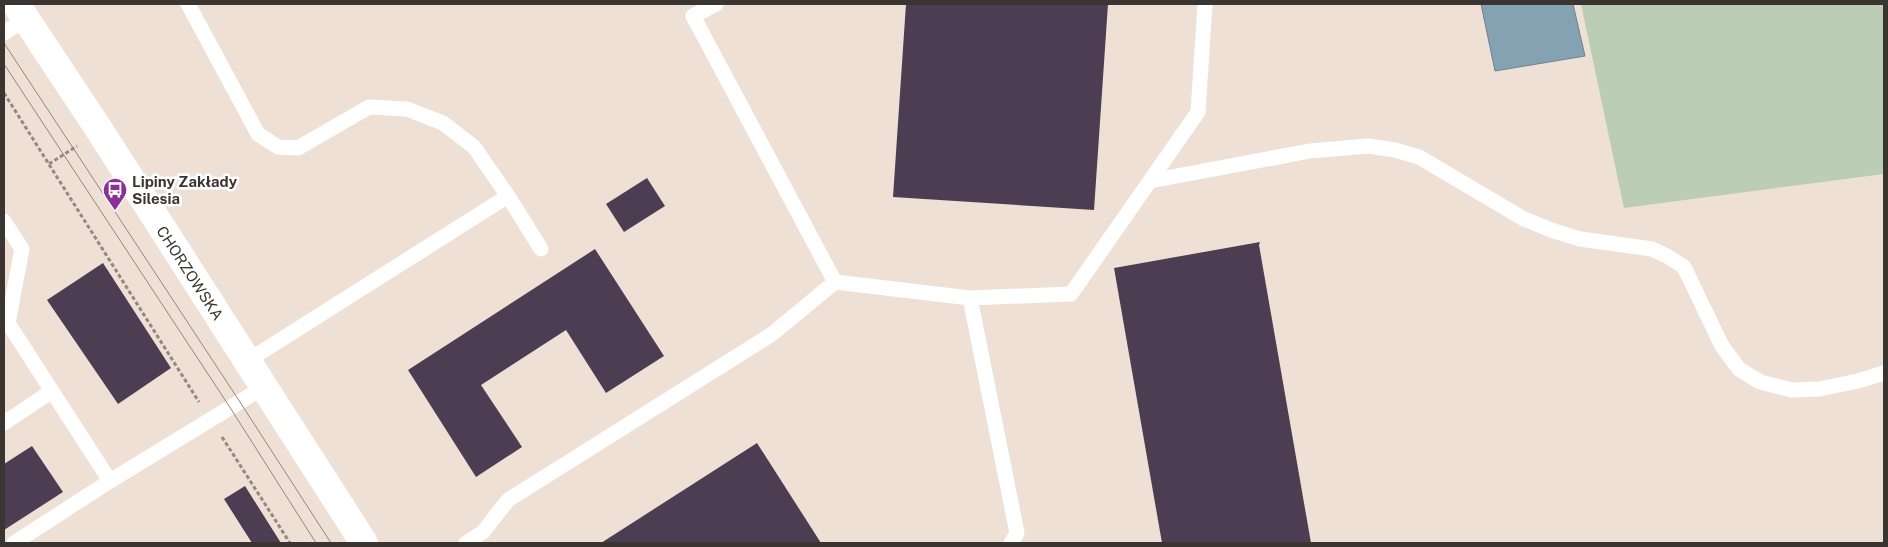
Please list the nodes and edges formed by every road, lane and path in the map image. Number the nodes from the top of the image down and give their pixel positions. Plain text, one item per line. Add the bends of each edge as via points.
1 (188, 4) edge
2 (716, 4) edge
3 (1205, 4) edge
4 (689, 10) edge
5 (15, 18) edge
6 (4, 93) edge
7 (1150, 181) junction
8 (508, 196) junction
9 (4, 221) edge
10 (541, 249) dead end
11 (834, 282) junction
12 (970, 298) junction
13 (247, 361) junction
14 (1884, 373) edge
15 (264, 387) junction
16 (52, 391) junction
17 (211, 421) junction
18 (4, 423) edge
19 (110, 481) junction
20 (14, 543) edge
21 (290, 543) edge
22 (364, 543) edge
23 (466, 543) edge
24 (1011, 543) edge

1 - 8 lane via 258,134 278,148 298,148 369,107 407,109 443,123 474,147
2 - 4 lane
3 - 7 lane via 1198,112
4 - 11 lane
5 - 13 street, CHORZOWSKA via 100,131
6 - 17 path
7 - 12 lane via 1071,294
7 - 14 lane via 1310,151 1368,146 1395,150 1419,157 1524,219 1551,230 1596,242 1652,249 1667,256 1684,267 1722,346 1739,369 1760,382 1792,390 1819,389
8 - 10 lane
8 - 13 lane
9 - 16 lane via 22,249 8,323
11 - 12 lane
11 - 23 lane via 772,334 508,500 483,532
12 - 24 lane via 1016,533
13 - 15 street, CHORZOWSKA
15 - 17 lane
15 - 22 street, CHORZOWSKA
16 - 18 lane
16 - 19 lane
17 - 19 lane
17 - 21 path
19 - 20 lane

